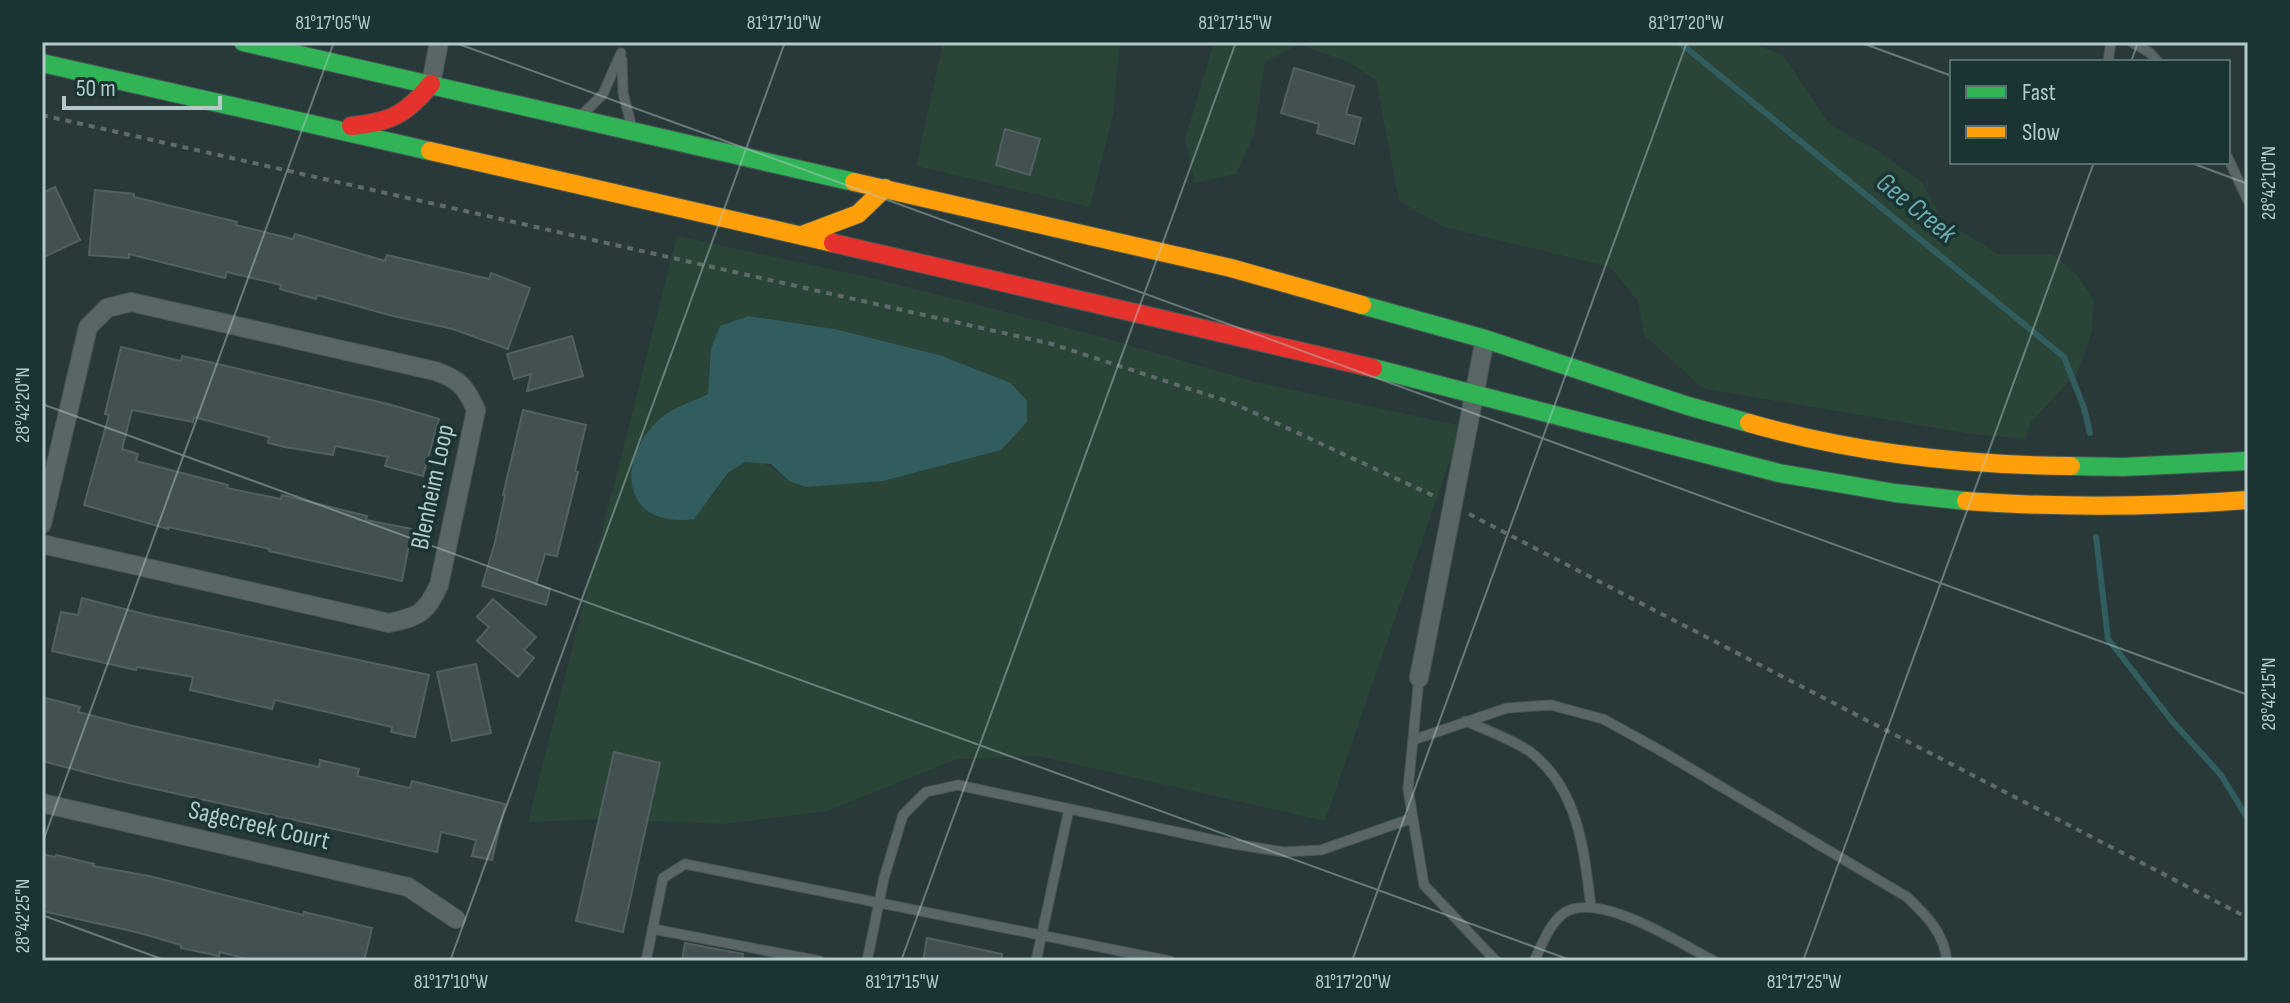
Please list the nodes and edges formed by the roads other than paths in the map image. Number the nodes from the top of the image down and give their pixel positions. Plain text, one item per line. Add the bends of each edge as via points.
1 (243, 42) edge
2 (439, 42) edge
3 (2132, 42) edge
4 (2155, 60) edge
5 (42, 63) edge
6 (431, 84) junction
7 (578, 118) junction
8 (333, 128) junction
9 (633, 130) junction
10 (2230, 162) edge
11 (885, 188) junction
12 (2248, 201) edge
13 (800, 235) junction
14 (1485, 339) junction
15 (1476, 393) junction
16 (2248, 461) edge
17 (2248, 500) edge
18 (42, 524) edge
19 (42, 544) edge
20 (1419, 678) joint
21 (1466, 721) junction
22 (1413, 740) junction
23 (42, 803) edge
24 (1069, 809) junction
25 (1413, 818) junction
26 (879, 902) junction
27 (1591, 907) junction
28 (456, 919) dead end
29 (653, 929) junction
30 (1040, 935) junction
31 (646, 961) edge
32 (820, 961) edge
33 (867, 961) edge
34 (1036, 961) edge
35 (1170, 961) edge
36 (1496, 961) edge
37 (1534, 961) edge
38 (1714, 961) edge
39 (1947, 961) edge

1 - 6 main road
2 - 6 street
3 - 4 lane
5 - 8 main road
6 - 7 main road
6 - 8 main road via 413,106 386,123
7 - 9 main road
7 - 9 lane via 603,94 621,53 623,93
8 - 13 main road
9 - 11 main road
10 - 12 lane
11 - 13 main road via 872,207 854,218
11 - 14 main road via 1231,268
13 - 15 main road
14 - 15 street
14 - 16 main road via 1730,419 1851,448 2021,466
15 - 17 main road via 1779,473 1889,493 2019,505
15 - 20 street
18 - 19 street, Blenheim Loop via 88,327 107,308 131,302 435,371 455,378 476,410 439,585 419,616 389,623
20 - 22 lane
21 - 22 lane
21 - 27 lane via 1532,753 1565,790 1582,837
21 - 39 lane via 1507,708 1551,705 1603,719 1907,897 1932,921
22 - 25 lane via 1408,789
23 - 28 street, Sagecreek Court via 408,887
24 - 25 lane via 1284,852 1321,850
24 - 26 lane via 958,785 926,792 903,815
24 - 30 lane
25 - 36 lane via 1424,885
26 - 29 lane via 685,864 663,878
26 - 30 lane
26 - 33 lane
27 - 37 lane via 1565,913 1547,933
27 - 38 lane via 1616,912
29 - 31 lane
29 - 32 lane
30 - 34 lane
30 - 35 lane

